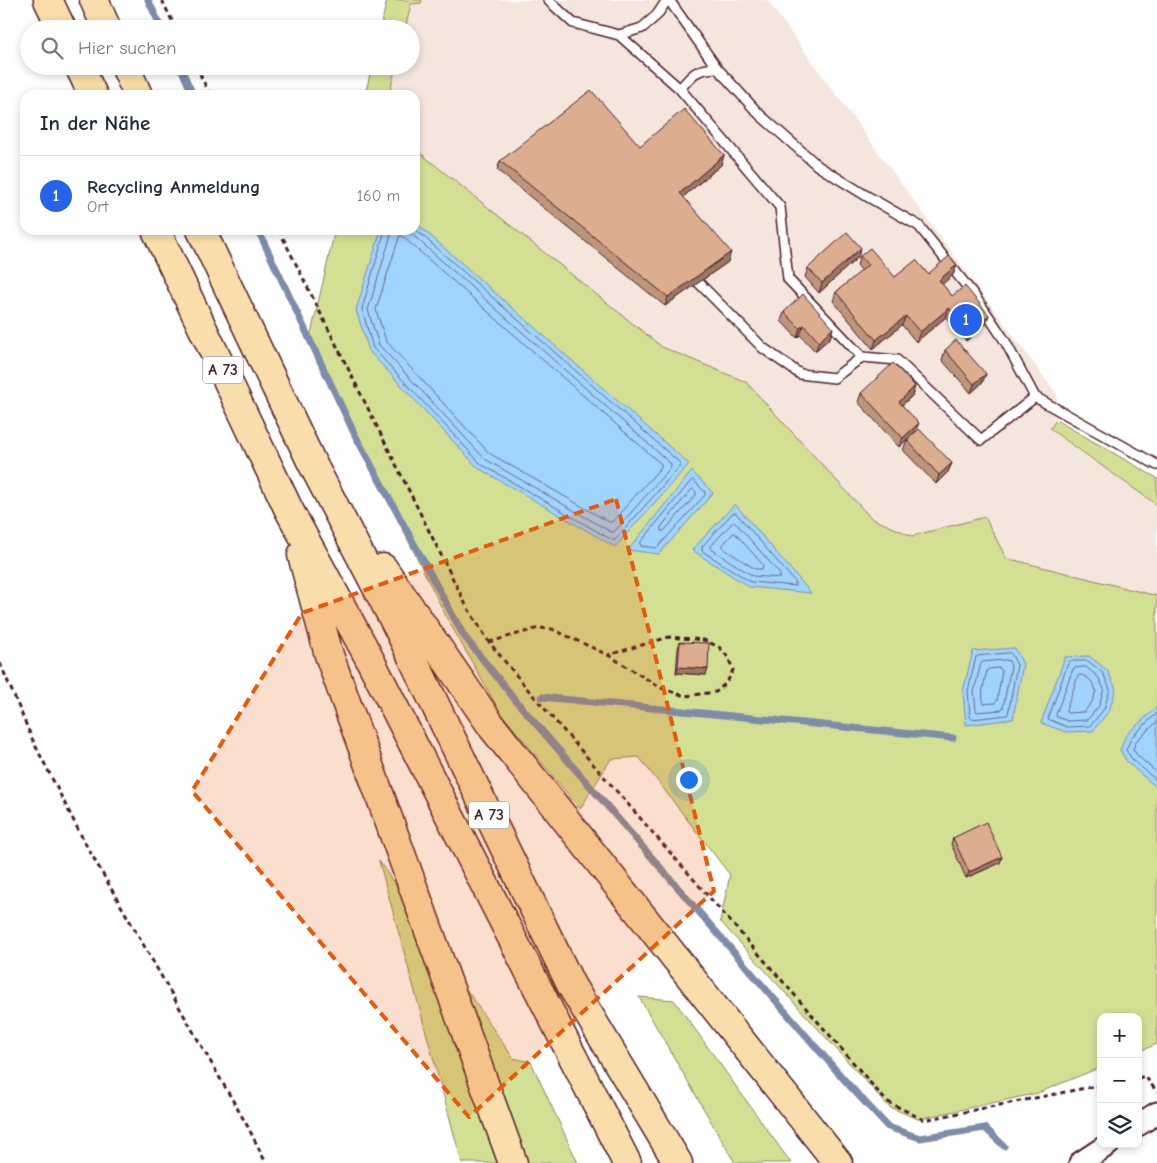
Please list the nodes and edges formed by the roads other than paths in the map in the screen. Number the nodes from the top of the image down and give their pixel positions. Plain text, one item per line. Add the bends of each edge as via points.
1 (48, 0) edge
2 (94, 0) edge
3 (548, 0) edge
4 (668, 0) edge
5 (58, 20) edge
6 (103, 20) edge
7 (619, 35) junction
8 (717, 68) junction
9 (83, 75) edge
10 (129, 75) edge
11 (680, 89) junction
12 (91, 90) edge
13 (136, 90) edge
14 (158, 235) edge
15 (203, 235) edge
16 (698, 282) edge
17 (862, 357) junction
18 (1035, 397) junction
19 (311, 461) junction
20 (1157, 465) edge
21 (289, 510) junction
22 (1157, 1113) edge
23 (1142, 1122) edge
24 (1103, 1148) edge
25 (513, 1163) edge
26 (627, 1163) edge
27 (678, 1163) edge
28 (838, 1163) edge
29 (1080, 1163) edge

1 - 5 highway
2 - 6 highway
3 - 7 lane via 573,23
4 - 7 lane via 642,28
4 - 8 lane
7 - 11 lane
8 - 11 lane via 704,69 691,76
8 - 18 lane via 759,114 818,166 919,226 973,294 1005,341
9 - 12 highway
10 - 13 highway
11 - 17 lane via 780,207 788,279
14 - 21 highway, A 73
15 - 19 highway, A 73
16 - 17 lane via 763,348 800,374 834,378
17 - 18 lane via 897,360 981,440
18 - 20 lane
19 - 27 highway, A 73 via 398,628 571,985
19 - 28 highway via 493,728
21 - 25 highway via 329,655
21 - 26 highway, A 73 via 366,652
22 - 23 street
24 - 29 street

